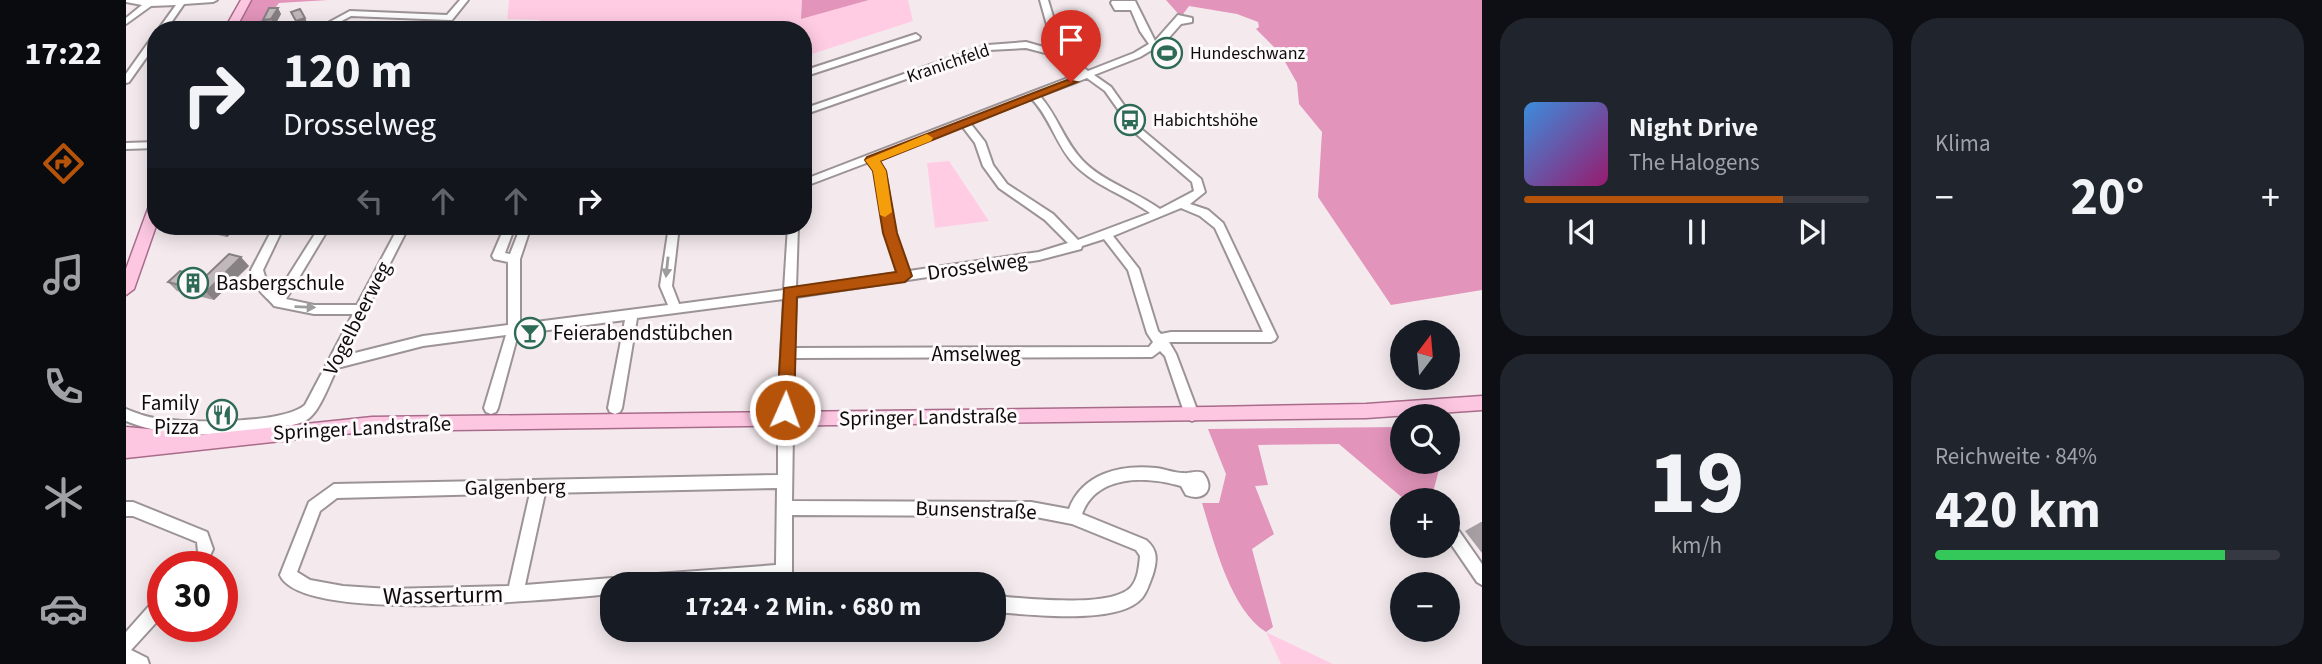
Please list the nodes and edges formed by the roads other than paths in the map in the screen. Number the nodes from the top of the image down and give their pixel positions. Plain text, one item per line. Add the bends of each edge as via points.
1 (128, 0) edge
2 (213, 0) edge
3 (246, 0) edge
4 (464, 0) edge
5 (1044, 0) edge
6 (182, 1) edge
7 (151, 2) edge
8 (1135, 8) dead end
9 (449, 18) junction
10 (168, 21) edge
11 (234, 21) edge
12 (339, 21) edge
13 (451, 21) edge
14 (126, 22) edge
15 (1178, 22) dead end
16 (916, 37) dead end
17 (1154, 45) junction
18 (147, 51) edge
19 (1060, 54) junction
20 (812, 71) edge
21 (1090, 75) junction
22 (126, 80) edge
23 (1035, 96) junction
24 (812, 109) edge
25 (965, 123) junction
26 (147, 144) edge
27 (126, 146) edge
28 (872, 160) junction
29 (812, 181) edge
30 (1180, 204) junction
31 (1157, 213) junction
32 (147, 231) edge
33 (1106, 234) junction
34 (274, 235) edge
35 (320, 235) edge
36 (399, 235) edge
37 (506, 235) edge
38 (523, 235) edge
39 (673, 235) edge
40 (793, 235) edge
41 (1077, 246) junction
42 (514, 259) junction
43 (905, 276) junction
44 (126, 289) edge
45 (790, 292) junction
46 (278, 303) junction
47 (675, 307) junction
48 (361, 310) junction
49 (632, 313) junction
50 (514, 327) junction
51 (1160, 342) junction
52 (787, 353) junction
53 (334, 364) junction
54 (1482, 403) edge
55 (491, 408) dead end
56 (615, 408) dead end
57 (126, 415) edge
58 (1192, 415) junction
59 (786, 418) junction
60 (126, 435) edge
61 (207, 442) junction
62 (126, 450) edge
63 (786, 481) junction
64 (1187, 481) dead end
65 (539, 487) junction
66 (786, 508) junction
67 (126, 509) edge
68 (1073, 517) junction
69 (1460, 545) edge
70 (206, 551) edge
71 (1149, 561) joint
72 (288, 567) joint
73 (784, 572) edge
74 (1482, 577) edge
75 (600, 587) edge
76 (515, 593) junction
77 (1006, 604) edge
78 (147, 621) edge
79 (126, 644) edge
80 (126, 656) edge
81 (141, 664) edge

1 - 7 street
2 - 6 street
3 - 11 main road
4 - 9 street
5 - 19 street
6 - 7 street
6 - 10 street
7 - 14 street
8 - 17 street
9 - 12 street via 350,13
9 - 13 street
15 - 17 street
16 - 20 street
17 - 21 street
18 - 22 street
19 - 21 street, Kranichfeld
19 - 24 street, Kranichfeld via 1026,45 997,46
21 - 23 street
21 - 30 street via 1108,89 1137,130 1198,181 1200,192
23 - 25 street
23 - 31 street via 1052,116 1069,153
25 - 28 street
25 - 41 street via 1003,186 1049,217
26 - 27 street
28 - 29 street
28 - 43 street via 880,171 890,233
30 - 31 street
30 - 51 street via 1204,213 1219,226 1270,337 1171,337
31 - 33 street, Drosselweg
32 - 44 main road
33 - 41 street, Drosselweg
33 - 51 street via 1133,269
34 - 46 street via 257,270 262,288
35 - 46 street
36 - 48 street, Vogelbeerweg
37 - 42 street via 498,256
38 - 42 street
39 -> 47 street via 666,286
40 - 45 street
41 - 43 street, Drosselweg
42 - 50 street
43 - 45 street, Drosselweg
45 - 47 street, Drosselweg
45 - 52 street
46 -> 48 street
47 - 49 street, Drosselweg
48 - 53 street, Vogelbeerweg
49 - 50 street, Drosselweg
49 - 56 street
50 - 53 street, Drosselweg via 423,341
50 - 55 street
51 - 52 street, Amselweg via 1153,352
51 - 58 street via 1170,354
52 - 59 street
53 - 57 street, Vogelbeerweg via 310,410 293,419 188,428 136,421
54 - 58 main road, Springer Landstraße
58 - 59 main road, Springer Landstraße
59 - 61 main road, Springer Landstraße via 372,424
59 - 63 street
60 - 61 main road, Springer Landstraße
61 - 62 main road, Springer Landstraße
63 - 65 street, Galgenberg
63 - 66 street
64 - 68 street via 1157,474 1105,479 1087,488 1076,502
65 - 72 street, Galgenberg via 334,491 314,507
65 - 76 street
66 - 68 street, Bunsenstraße via 1031,509
66 - 73 street
67 - 70 street via 202,537
68 - 71 street, Bunsenstraße via 1141,545 1148,551
69 - 74 street
71 - 77 street via 1136,595 1122,603 1094,607
72 - 76 street, Wasserturm via 292,581 327,594
75 - 76 street, Wasserturm
78 - 79 street
80 - 81 street

